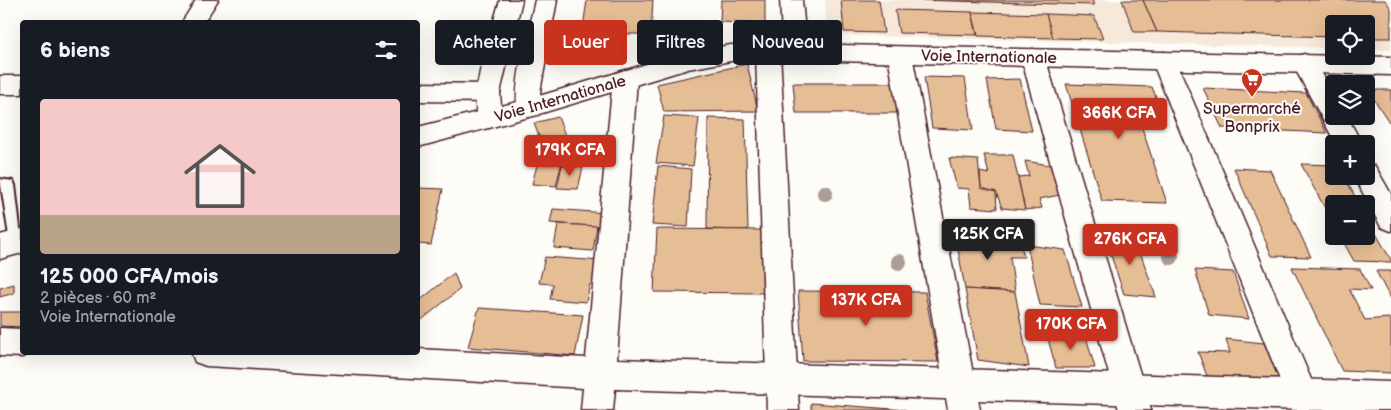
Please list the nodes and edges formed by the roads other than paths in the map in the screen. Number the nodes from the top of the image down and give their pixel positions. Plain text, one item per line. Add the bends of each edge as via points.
1 (207, 0) edge
2 (511, 0) edge
3 (546, 0) edge
4 (791, 0) edge
5 (194, 20) edge
6 (788, 20) edge
7 (733, 53) edge
8 (842, 54) edge
9 (900, 55) junction
10 (1033, 57) junction
11 (1164, 61) junction
12 (1304, 63) junction
13 (782, 65) edge
14 (1391, 66) edge
15 (625, 79) junction
16 (0, 85) edge
17 (20, 85) edge
18 (420, 92) edge
19 (488, 93) junction
20 (1325, 100) edge
21 (529, 108) junction
22 (489, 118) junction
23 (420, 136) edge
24 (0, 184) edge
25 (1372, 185) edge
26 (1391, 219) edge
27 (13, 243) edge
28 (0, 342) edge
29 (20, 343) edge
30 (260, 355) edge
31 (602, 374) junction
32 (782, 378) junction
33 (962, 396) edge
34 (1391, 396) edge
35 (1132, 399) edge
36 (1305, 402) edge
37 (597, 410) edge
38 (783, 410) edge

1 - 5 street
2 - 19 street
3 - 21 street via 528,92
4 - 6 street
7 - 15 street, Voie Internationale via 687,61
8 - 9 street, Voie Internationale
9 - 10 street, Voie Internationale
9 - 33 street
10 - 11 street, Voie Internationale
10 - 35 street
11 - 12 street, Voie Internationale
11 - 36 street
12 - 14 street, Voie Internationale
12 - 20 street
13 - 32 street
15 - 21 street, Voie Internationale
15 - 31 street
16 - 17 street
18 - 19 street
19 - 22 street
21 - 22 street, Voie Internationale
22 - 23 street, Voie Internationale
24 - 27 lane via 8,185
25 - 26 street
28 - 29 street
30 - 31 street
31 - 32 street
31 - 37 street
32 - 33 street
32 - 38 street
33 - 35 street
34 - 36 street
35 - 36 street

